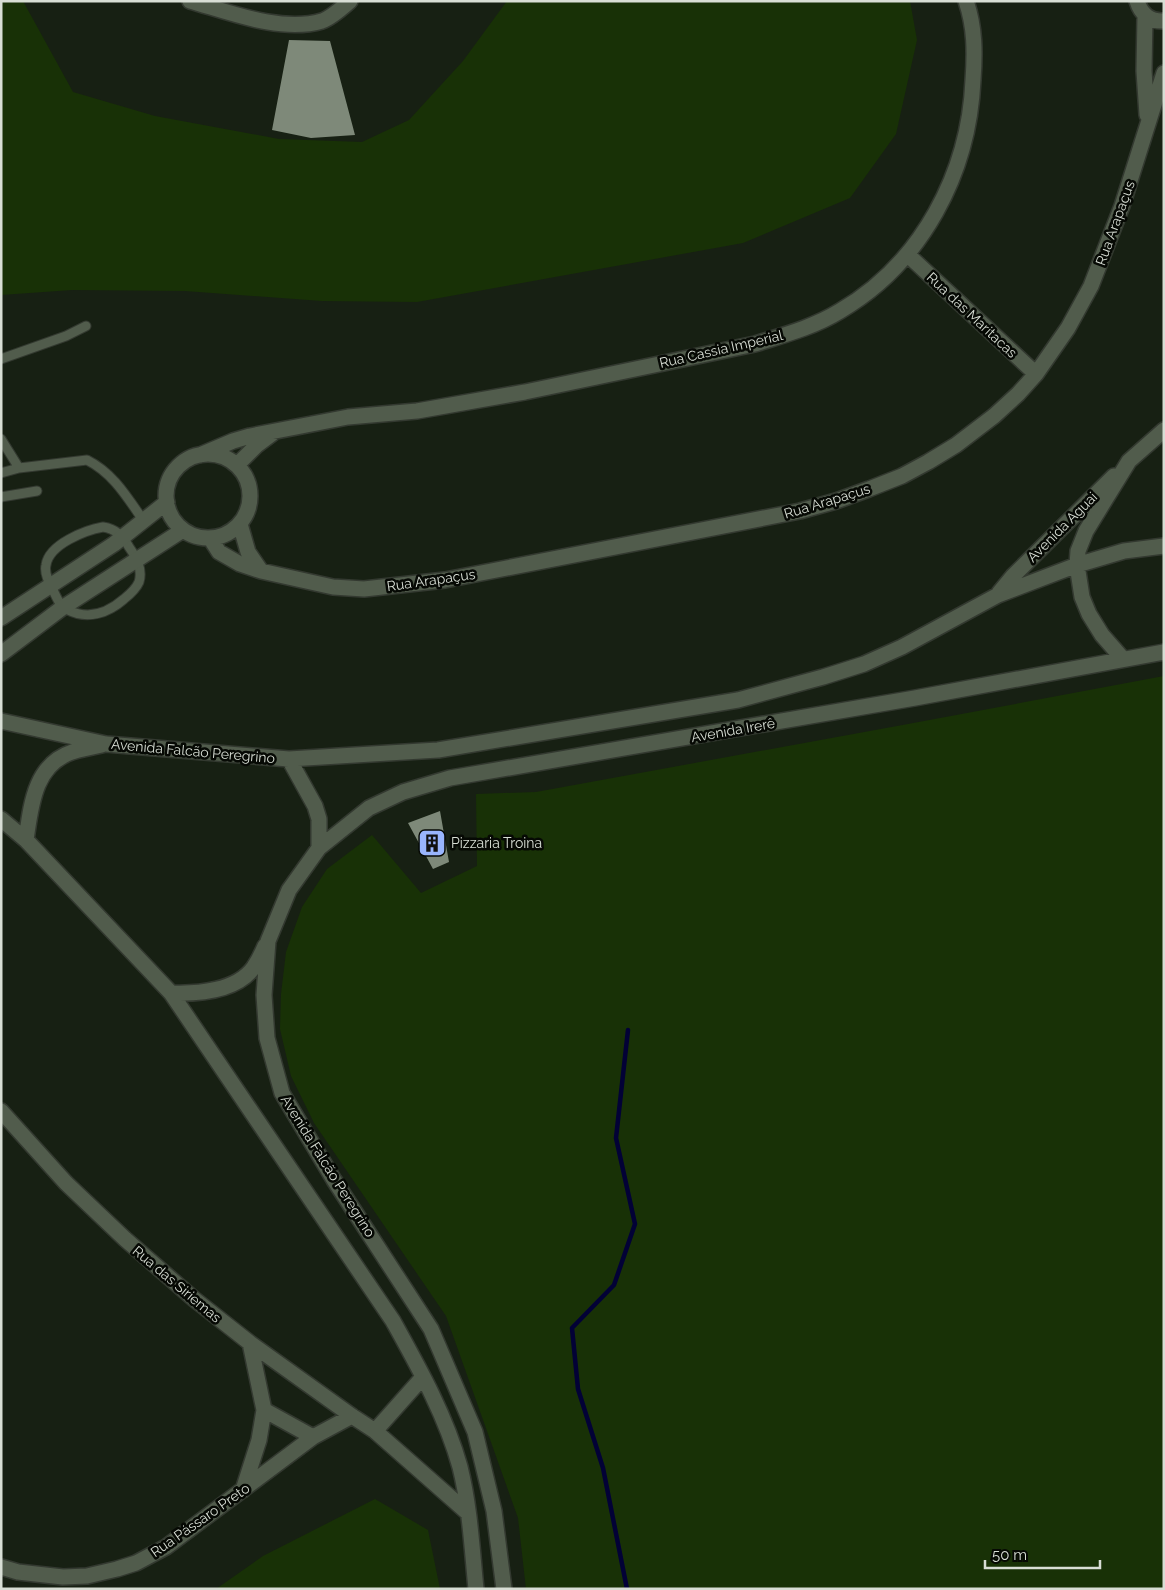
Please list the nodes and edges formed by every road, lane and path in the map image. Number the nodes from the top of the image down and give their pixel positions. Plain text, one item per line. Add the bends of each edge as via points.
1 (190, 1) edge
2 (350, 1) edge
3 (966, 1) edge
4 (1137, 1) edge
5 (1145, 16) junction
6 (1164, 21) edge
7 (1164, 73) edge
8 (1148, 124) junction
9 (908, 255) junction
10 (86, 326) dead end
11 (1, 359) edge
12 (1036, 374) junction
13 (1164, 430) edge
14 (275, 431) junction
15 (1, 439) edge
16 (200, 455) junction
17 (1129, 461) junction
18 (237, 466) junction
19 (19, 468) junction
20 (1, 473) edge
21 (37, 491) dead end
22 (1, 497) edge
23 (167, 502) junction
24 (143, 520) junction
25 (240, 524) junction
26 (183, 530) junction
27 (124, 538) junction
28 (210, 538) junction
29 (1164, 546) edge
30 (104, 551) junction
31 (137, 560) junction
32 (1077, 565) junction
33 (260, 571) junction
34 (117, 573) junction
35 (50, 585) junction
36 (998, 595) junction
37 (62, 608) junction
38 (1, 618) edge
39 (1164, 652) edge
40 (1, 654) edge
41 (1123, 659) junction
42 (1, 720) edge
43 (106, 744) junction
44 (289, 760) junction
45 (1, 819) edge
46 (26, 840) junction
47 (319, 848) junction
48 (268, 942) junction
49 (171, 993) junction
50 (1, 1111) edge
51 (250, 1343) junction
52 (423, 1377) junction
53 (264, 1410) junction
54 (352, 1416) junction
55 (375, 1431) junction
56 (313, 1438) junction
57 (243, 1490) junction
58 (468, 1513) junction
59 (1, 1567) edge
60 (476, 1589) edge
61 (504, 1589) edge

1 - 2 street via 262,22 300,24 323,20
3 - 9 street, Rua Cassia Imperial via 974,42 972,101 961,155 925,232
4 - 5 street
5 - 6 street
5 - 8 street via 1144,71
7 - 8 street, Rua Arapaçus
8 - 12 street, Rua Arapaçus via 1122,206 1091,286 1068,328
9 - 12 street, Rua das Maritacas
9 - 14 street, Rua Cassia Imperial via 884,279 841,311 755,344 525,392 417,411 348,417
10 - 11 lane
12 - 33 street, Rua Arapaçus via 994,416 928,462 902,476 800,511 398,586 333,587
13 - 17 street, Avenida Aguai
14 - 16 street, Rua Cassia Imperial via 233,441
14 - 18 street, Rua Cassia Imperial
15 - 19 lane
16 - 18 street via 213,454
16 - 23 street via 178,467 167,489
17 - 32 street, Avenida Aguai via 1086,531 1078,551
17 - 36 street, Avenida Aguai via 1013,576
18 - 25 street via 245,476 250,501
19 - 20 lane
19 - 24 lane via 87,460 120,486
21 - 22 lane
23 - 24 street
23 - 26 street via 172,518
24 - 27 street
25 - 28 street via 221,536
25 - 33 street via 248,552
26 - 28 street
26 - 31 street
27 - 30 street
27 - 31 lane
27 - 35 lane via 112,528 104,527 70,538 47,560 45,566
28 - 33 street, Rua Arapaçus via 230,559
29 - 32 street via 1124,551
30 - 34 street
30 - 35 street
31 - 34 street
31 - 37 lane via 139,582 118,605 90,616
32 - 36 street
32 - 41 street via 1082,597 1090,614 1102,635
34 - 37 street
35 - 37 lane
35 - 38 street
36 - 44 street via 864,664 738,700 438,750
37 - 40 street
39 - 41 street, Avenida Irerê
41 - 47 street, Avenida Irerê via 450,778 403,792 369,808
42 - 43 street, Avenida Falcão Peregrino
43 - 44 street, Avenida Falcão Peregrino
43 - 46 street via 60,757 45,772 33,796
44 - 47 street, Avenida Falcão Peregrino via 315,806 319,819
45 - 46 street
46 - 49 street
47 - 48 street, Avenida Falcão Peregrino via 289,890
48 - 49 street via 253,968 236,982 216,990
48 - 61 street, Avenida Falcão Peregrino via 264,995 266,1038 282,1093 431,1329 475,1432 494,1511
49 - 52 street via 393,1321
50 - 51 street, Rua das Siriemas via 66,1183 125,1239
51 - 53 street
51 - 54 street, Rua das Siriemas
52 - 55 street
52 - 58 street via 460,1468
53 - 56 street
53 - 57 street via 259,1440
54 - 55 street, Rua das Siriemas
54 - 56 street, Rua Pássaro Preto
55 - 58 street, Rua das Siriemas
56 - 57 street, Rua Pássaro Preto
57 - 59 street, Rua Pássaro Preto via 166,1547 136,1563 87,1576 63,1577
58 - 60 street

